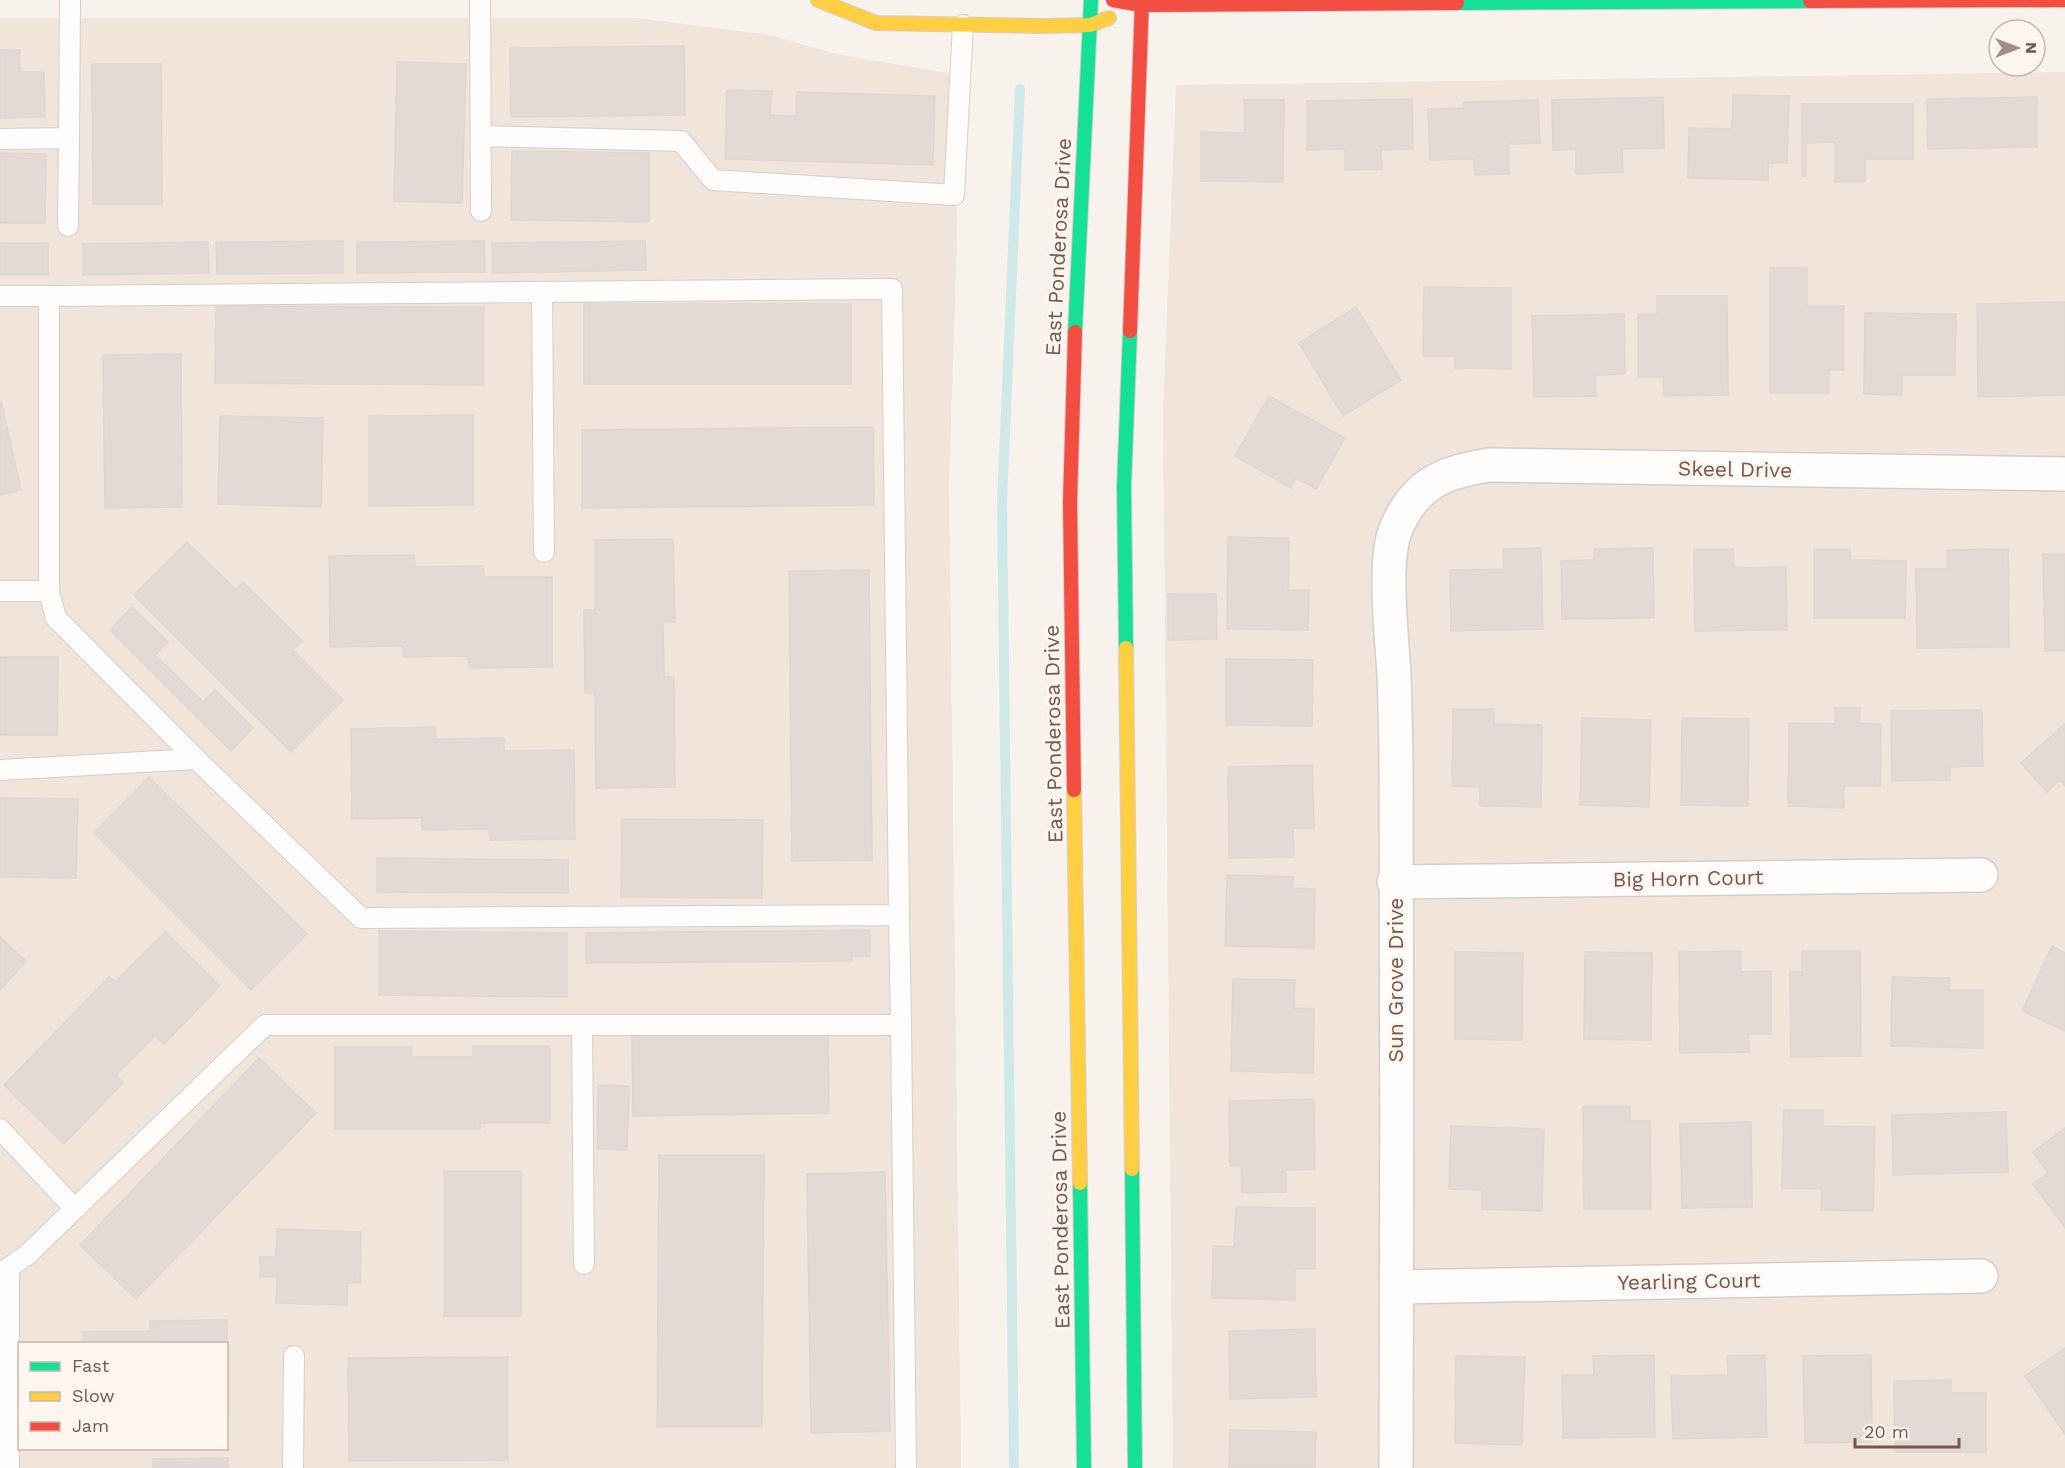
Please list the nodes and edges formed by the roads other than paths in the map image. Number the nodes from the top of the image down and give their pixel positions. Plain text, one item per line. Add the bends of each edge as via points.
1 (70, 0) edge
2 (480, 0) edge
3 (818, 0) edge
4 (1091, 0) edge
5 (1113, 0) edge
6 (2065, 0) edge
7 (1142, 3) edge
8 (963, 25) junction
9 (1090, 25) junction
10 (481, 136) junction
11 (69, 138) junction
12 (0, 139) edge
13 (481, 211) dead end
14 (68, 226) dead end
15 (542, 292) junction
16 (0, 296) edge
17 (49, 296) junction
18 (2065, 474) edge
19 (1416, 498) joint
20 (544, 552) dead end
21 (0, 591) edge
22 (49, 591) junction
23 (196, 759) junction
24 (0, 770) edge
25 (1981, 875) dead end
26 (1394, 882) junction
27 (899, 915) junction
28 (582, 1025) junction
29 (901, 1025) junction
30 (0, 1129) edge
31 (75, 1209) junction
32 (584, 1264) dead end
33 (4, 1271) edge
34 (1981, 1276) dead end
35 (1398, 1287) junction
36 (294, 1356) dead end
37 (9, 1468) edge
38 (293, 1468) edge
39 (906, 1468) edge
40 (1084, 1468) edge
41 (1135, 1468) edge
42 (1396, 1468) edge

1 - 11 lane
2 - 10 lane
3 - 8 main road via 876,22
4 - 9 main road, East Ponderosa Drive
5 - 7 main road
6 - 7 main road
7 - 9 main road
7 - 41 main road via 1124,486
8 - 9 main road
8 - 10 lane via 954,195 713,180 681,141
9 - 40 main road, East Ponderosa Drive via 1070,502
10 - 13 lane
11 - 12 lane
11 - 14 lane
15 - 17 lane
15 - 20 lane
15 - 27 lane via 892,289
16 - 17 lane
17 - 22 lane
18 - 19 street, Skeel Drive via 1489,465 1444,474
19 - 26 street, Sun Grove Drive via 1395,532 1391,553 1396,764
21 - 22 lane
22 - 23 lane via 56,618
23 - 24 lane
23 - 27 lane via 362,918
25 - 26 street, Big Horn Court
26 - 35 street, Sun Grove Drive
27 - 29 lane
28 - 29 lane
28 - 31 lane via 264,1025
28 - 32 lane
29 - 39 lane
30 - 31 lane
31 - 33 lane via 27,1255
33 - 37 lane
34 - 35 street, Yearling Court
35 - 42 street, Sun Grove Drive
36 - 38 lane

